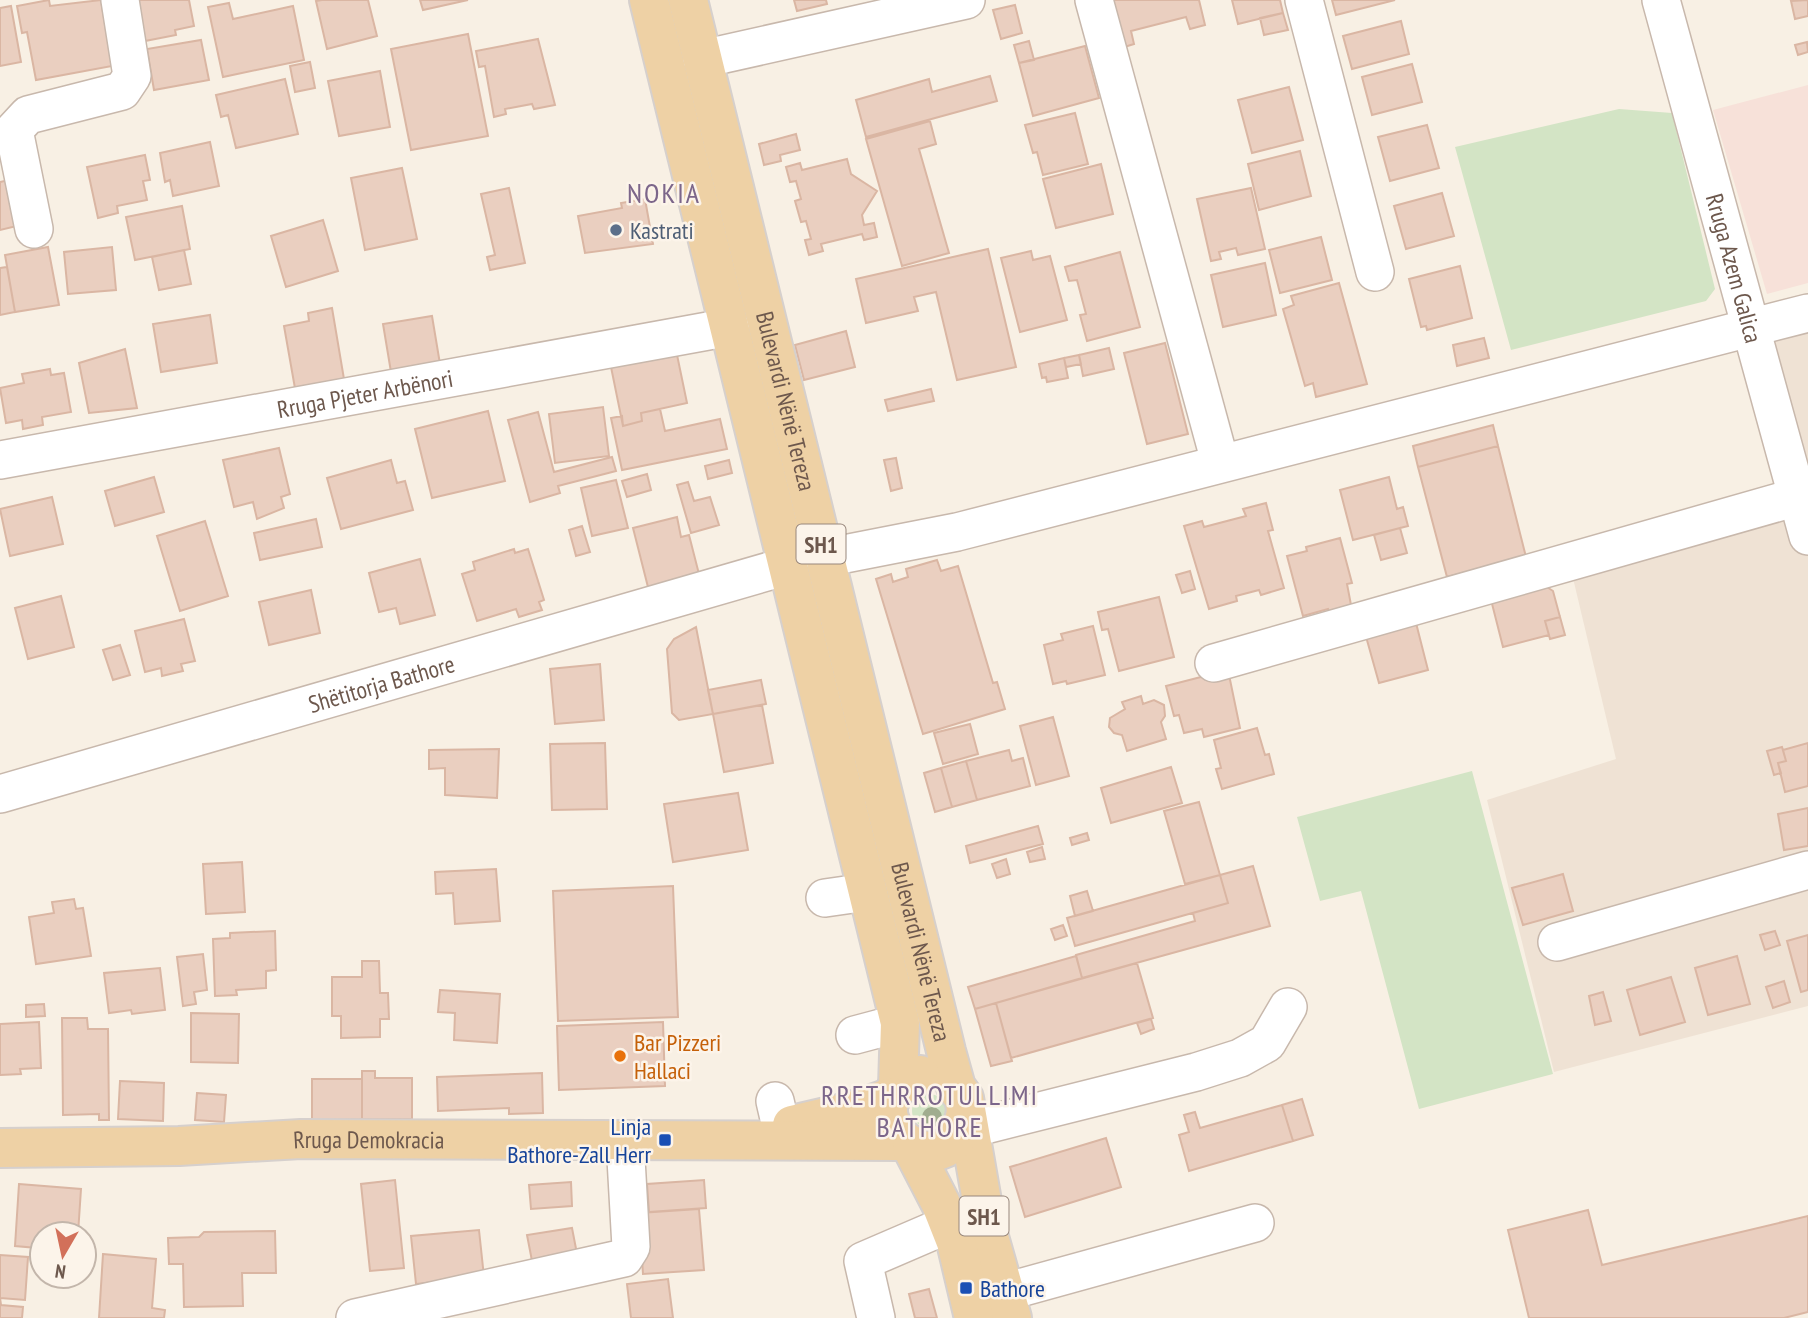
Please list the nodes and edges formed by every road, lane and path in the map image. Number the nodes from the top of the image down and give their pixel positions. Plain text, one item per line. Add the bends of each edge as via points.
1 (120, 0) edge
2 (649, 0) edge
3 (688, 0) edge
4 (965, 0) edge
5 (1094, 0) edge
6 (1304, 0) edge
7 (1661, 0) edge
8 (702, 59) junction
9 (34, 229) dead end
10 (1375, 272) dead end
11 (1808, 313) edge
12 (730, 327) junction
13 (1752, 328) junction
14 (0, 460) edge
15 (1220, 462) junction
16 (1804, 518) edge
17 (792, 566) junction
18 (1214, 663) dead end
19 (0, 794) edge
20 (1808, 870) edge
21 (867, 892) junction
22 (825, 898) dead end
23 (1557, 942) dead end
24 (1288, 1007) dead end
25 (900, 1023) junction
26 (855, 1035) dead end
27 (895, 1092) junction
28 (964, 1109) junction
29 (739, 1139) junction
30 (625, 1141) junction
31 (907, 1144) junction
32 (0, 1148) edge
33 (1255, 1223) dead end
34 (949, 1224) junction
35 (1009, 1305) edge
36 (355, 1318) edge
37 (876, 1318) edge
38 (974, 1318) edge

1 - 9 street via 132,76 122,91 28,115 14,130
2 - 12 main road, Bulevardi Nënë Tereza / SH1
3 - 8 main road, Bulevardi Nënë Tereza / SH1
4 - 8 street
5 - 15 street
6 - 10 street
7 - 13 street, Rruga Azem Galica
8 - 17 main road, Bulevardi Nënë Tereza / SH1
11 - 13 street, Shëtitorja Bathore
12 - 14 street, Rruga Pjeter Arbënori
12 - 17 main road, Bulevardi Nënë Tereza / SH1
13 - 15 street, Shëtitorja Bathore
13 - 16 street, Rruga Azem Galica
15 - 17 street, Shëtitorja Bathore via 957,531
16 - 18 street
17 - 19 street, Shëtitorja Bathore
17 - 21 main road, Bulevardi Nënë Tereza / SH1
17 - 28 main road, Bulevardi Nënë Tereza / SH1
20 - 23 street
21 - 22 street
21 - 25 main road, Bulevardi Nënë Tereza / SH1
24 - 28 street via 1267,1043 1240,1058 1196,1072
25 - 26 street
25 - 27 main road, Bulevardi Nënë Tereza / SH1
27 - 28 main road, Bulevardi Nënë Tereza via 920,1074 934,1074
27 - 29 main road, Rruga Demokracia via 852,1111 778,1114
27 - 31 main road, Bulevardi Nënë Tereza / SH1 via 889,1120
28 - 31 main road via 958,1136 948,1145 936,1150
28 - 35 main road, Bulevardi Nënë Tereza / SH1 via 987,1230
29 - 30 main road, Rruga Demokracia
29 - 31 main road, Rruga Demokracia
30 - 32 main road, Rruga Demokracia via 300,1139
30 - 36 street via 631,1247 624,1258
31 - 34 main road, Bulevardi Nënë Tereza / SH1
33 - 35 street
34 - 37 street via 863,1261
34 - 38 main road, Bulevardi Nënë Tereza / SH1

